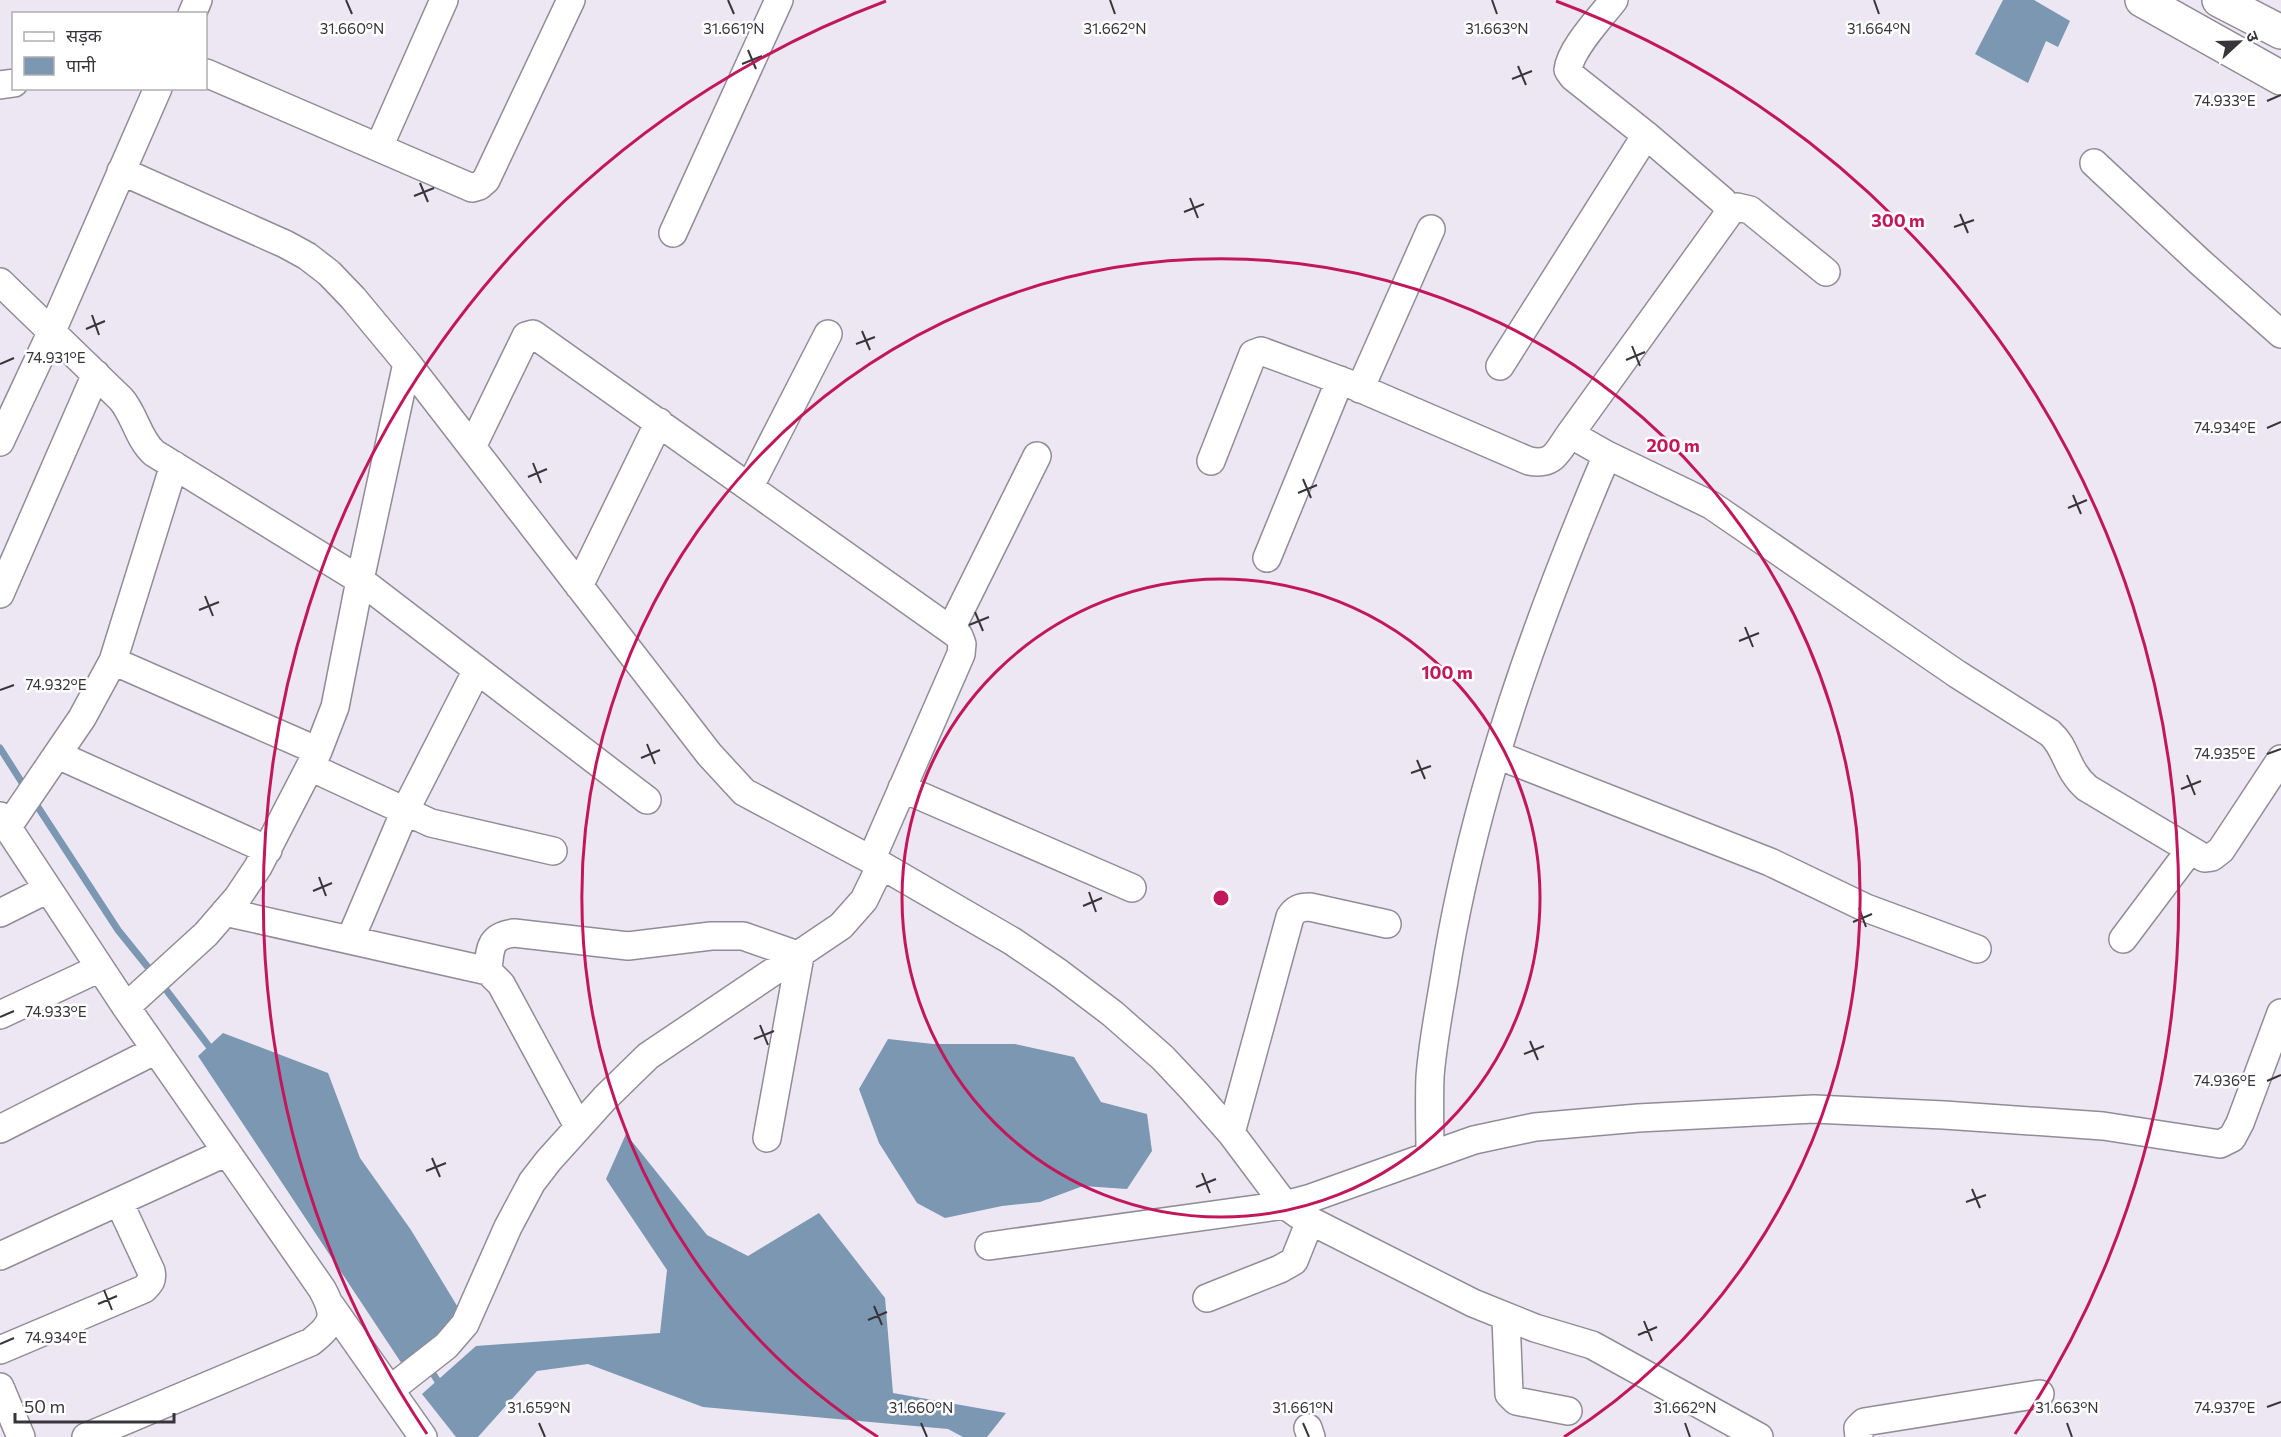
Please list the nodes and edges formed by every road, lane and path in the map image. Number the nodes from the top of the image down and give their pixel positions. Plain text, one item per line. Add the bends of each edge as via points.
1 (444, 0) edge
2 (571, 0) edge
3 (779, 0) edge
4 (1614, 0) edge
5 (2142, 0) edge
6 (2219, 0) edge
7 (2281, 33) edge
8 (207, 73) edge
9 (2281, 78) edge
10 (157, 90) edge
11 (1646, 135) junction
12 (379, 147) junction
13 (2094, 163) dead end
14 (122, 171) junction
15 (1728, 210) junction
16 (1431, 229) dead end
17 (673, 234) dead end
18 (1826, 272) dead end
19 (0, 282) edge
20 (51, 333) junction
21 (828, 334) dead end
22 (2281, 334) edge
23 (407, 363) junction
24 (1500, 366) dead end
25 (96, 374) junction
26 (1350, 384) junction
27 (659, 422) junction
28 (1570, 434) junction
29 (0, 442) edge
30 (472, 447) junction
31 (1607, 455) junction
32 (1037, 456) dead end
33 (1211, 461) dead end
34 (174, 465) junction
35 (750, 486) junction
36 (1267, 558) dead end
37 (360, 580) junction
38 (579, 586) junction
39 (0, 594) edge
40 (951, 629) junction
41 (113, 661) junction
42 (477, 670) junction
43 (58, 755) junction
44 (1497, 755) junction
45 (314, 759) junction
46 (2281, 759) edge
47 (902, 788) junction
48 (647, 800) dead end
49 (405, 811) junction
50 (4, 822) edge
51 (268, 850) junction
52 (2190, 850) junction
53 (553, 851) dead end
54 (876, 863) junction
55 (1132, 888) dead end
56 (48, 889) junction
57 (225, 912) junction
58 (0, 913) edge
59 (1387, 924) dead end
60 (2123, 939) dead end
61 (350, 940) junction
62 (1977, 949) dead end
63 (800, 956) junction
64 (100, 969) junction
65 (488, 971) junction
66 (126, 1007) junction
67 (2281, 1013) edge
68 (0, 1015) edge
69 (156, 1050) junction
70 (578, 1126) junction
71 (0, 1129) edge
72 (1231, 1133) junction
73 (767, 1138) dead end
74 (227, 1152) junction
75 (1431, 1155) junction
76 (119, 1202) junction
77 (1285, 1205) junction
78 (1310, 1221) junction
79 (989, 1246) dead end
80 (0, 1256) edge
81 (1207, 1298) dead end
82 (331, 1306) junction
83 (1506, 1318) junction
84 (0, 1350) edge
85 (0, 1388) edge
86 (391, 1389) junction
87 (2040, 1394) dead end
88 (1568, 1411) dead end
89 (21, 1437) edge
90 (86, 1437) edge
91 (423, 1437) edge
92 (1759, 1437) edge
93 (1860, 1437) edge

1 - 12 street
2 - 12 street via 486,180 479,186 472,188
3 - 17 street
4 - 11 street via 1578,48 1568,70
5 - 9 main road
6 - 7 main road
8 - 12 street
10 - 14 street
11 - 15 street via 1723,201
11 - 24 street
13 - 22 street
14 - 20 street
14 - 23 street via 307,256 353,297
15 - 18 street via 1750,210
15 - 28 street
16 - 26 street
19 - 20 street
20 - 25 street
20 - 29 street
21 - 35 street
23 - 30 street
23 - 37 street
25 - 34 street via 129,407 148,448
25 - 39 street
26 - 28 street via 1529,461 1552,459
26 - 33 street via 1261,351 1252,354
26 - 36 street
27 - 30 street via 533,334 526,336
27 - 35 street
27 - 38 street
28 - 31 street
30 - 38 street
31 - 44 street via 1543,612
31 - 52 street via 1711,505 2050,733 2072,774 2086,788
32 - 40 street
34 - 37 street
34 - 41 street
35 - 40 street
37 - 42 street
37 - 45 street via 335,707
38 - 54 street via 725,774 744,792
40 - 47 street via 959,636 961,654
41 - 43 street
41 - 45 street
42 - 48 street
42 - 49 street
43 - 50 street
43 - 51 street
44 - 62 street via 1770,862 1866,908
44 - 75 street via 1456,912 1436,1032 1430,1078
45 - 49 street
45 - 51 street
46 - 52 street via 2221,850 2204,858
47 - 54 street
47 - 55 street
49 - 53 street via 449,828
49 - 61 street
50 - 56 street
51 - 57 street
52 - 60 street
54 - 63 street via 864,900 853,914
54 - 72 street via 1012,941 1059,973 1141,1037
56 - 58 street
56 - 64 street
57 - 61 street
57 - 66 street
59 - 72 street via 1310,906 1294,911
61 - 65 street
63 - 65 street via 743,936 628,946 514,933 496,939
63 - 70 street via 648,1056
63 - 73 street
64 - 66 street
64 - 68 street
65 - 70 street via 501,984
66 - 69 street
67 - 75 street via 2240,1123 2232,1138 2220,1144 2103,1126 1986,1116 1814,1109 1535,1127 1474,1140
69 - 71 street
69 - 74 street
70 - 86 street via 532,1182 465,1324 446,1346
72 - 77 street
74 - 76 street
74 - 82 street
75 - 77 street
76 - 80 street
76 - 84 street via 151,1271 150,1283 144,1289
77 - 78 street
77 - 79 street
78 - 81 street via 1294,1261
78 - 83 street
82 - 86 street
82 - 90 street via 325,1332 312,1342
83 - 88 street via 1507,1388 1511,1399
83 - 92 street via 1592,1345
85 - 89 street
86 - 91 street
87 - 93 street via 1864,1422 1858,1428

